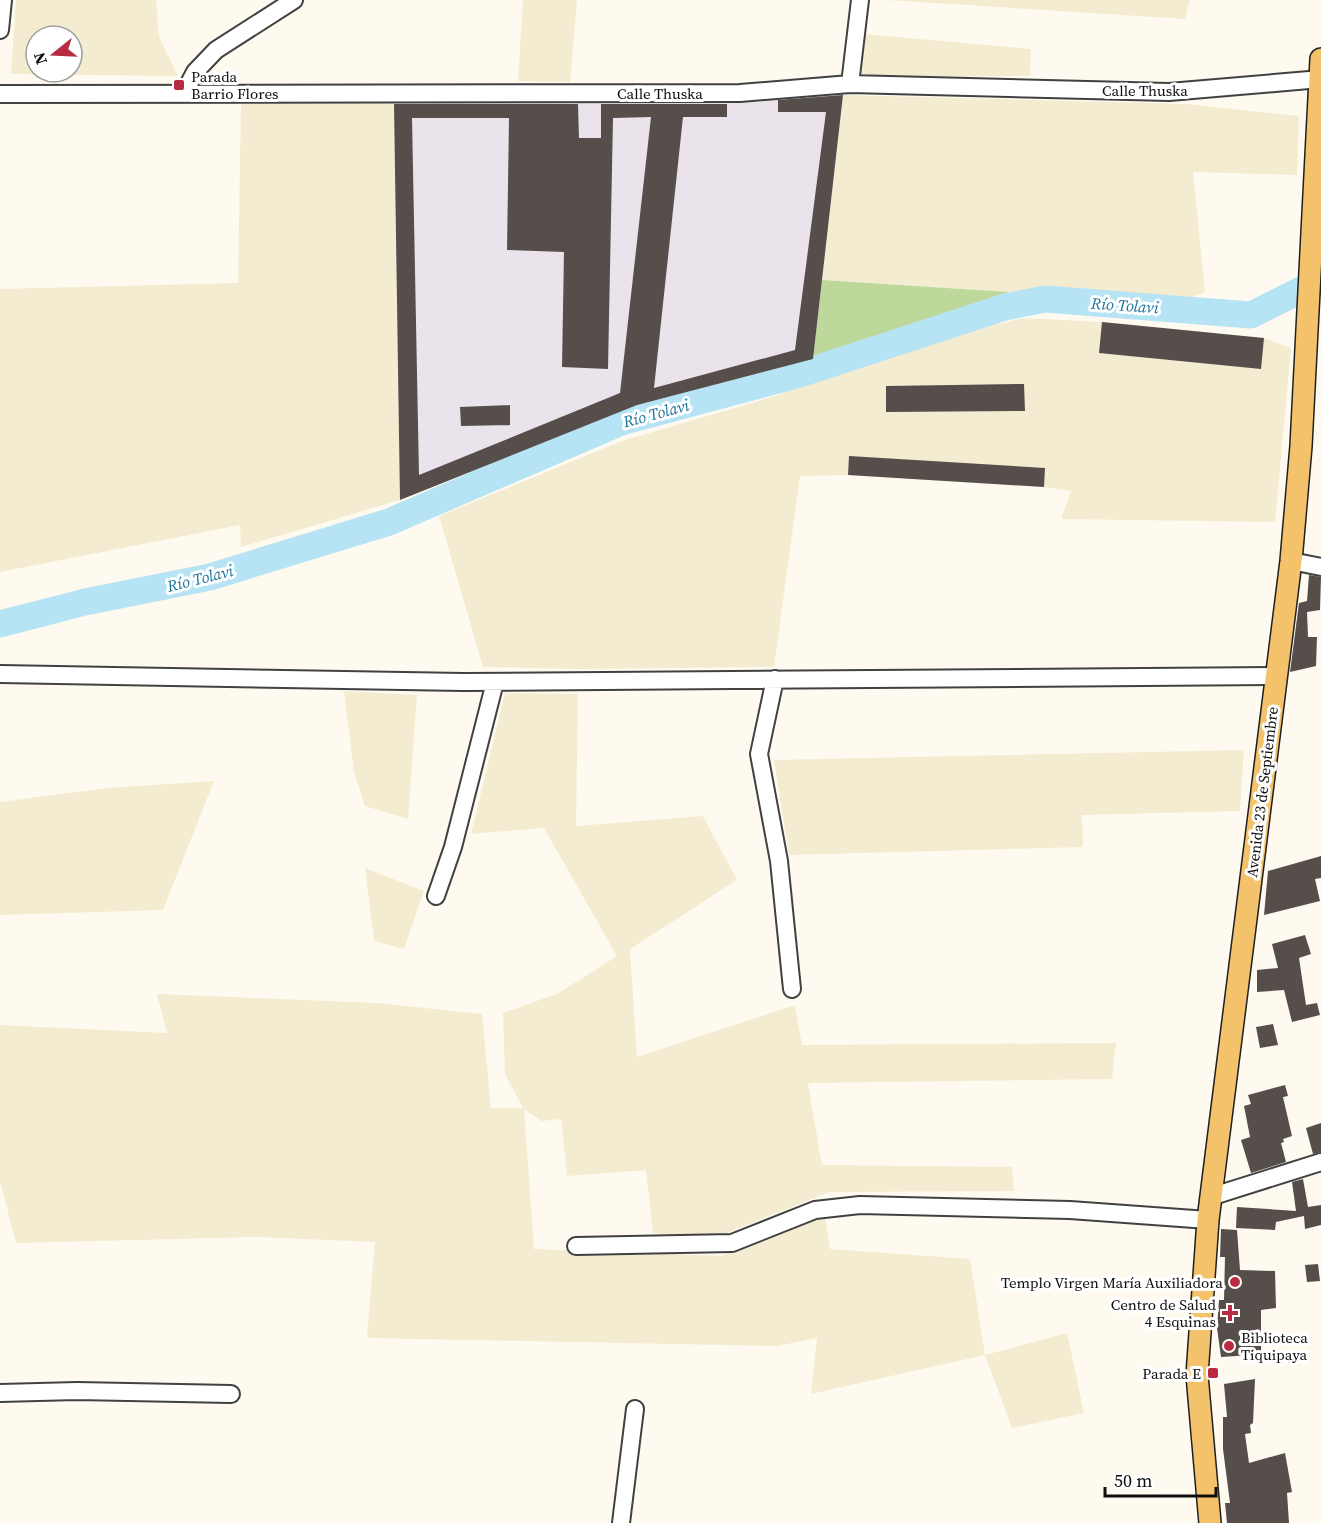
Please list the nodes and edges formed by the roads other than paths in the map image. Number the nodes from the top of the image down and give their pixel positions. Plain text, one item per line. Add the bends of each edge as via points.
1 (3, 0) edge
2 (860, 0) edge
3 (291, 1) edge
4 (0, 30) edge
5 (1320, 72) edge
6 (850, 84) junction
7 (184, 93) junction
8 (0, 94) edge
9 (1290, 561) junction
10 (1321, 567) edge
11 (0, 674) edge
12 (1277, 676) junction
13 (775, 679) junction
14 (495, 682) junction
15 (435, 896) dead end
16 (792, 989) dead end
17 (1321, 1162) edge
18 (1210, 1197) junction
19 (1208, 1220) junction
20 (576, 1246) dead end
21 (0, 1394) edge
22 (231, 1394) dead end
23 (635, 1409) dead end
24 (621, 1523) edge
25 (1209, 1523) edge

1 - 4 street
2 - 6 street
3 - 7 street via 216,50 195,72
5 - 6 street, Calle Thuska via 1169,92
5 - 9 main road, Avenida 23 de Septiembre via 1301,446
6 - 7 street, Calle Thuska via 740,93
7 - 8 street, Calle Thuska
9 - 10 street
9 - 12 main road, Avenida 23 de Septiembre
11 - 14 street
12 - 13 street
12 - 18 main road, Avenida 23 de Septiembre
13 - 14 street
13 - 16 street via 759,754 779,861
14 - 15 street via 453,848
17 - 18 street
18 - 19 main road, Avenida 23 de Septiembre
19 - 20 street via 1070,1210 860,1205 816,1210 732,1243
19 - 25 main road, Avenida 23 de Septiembre via 1197,1375
21 - 22 street
23 - 24 street

